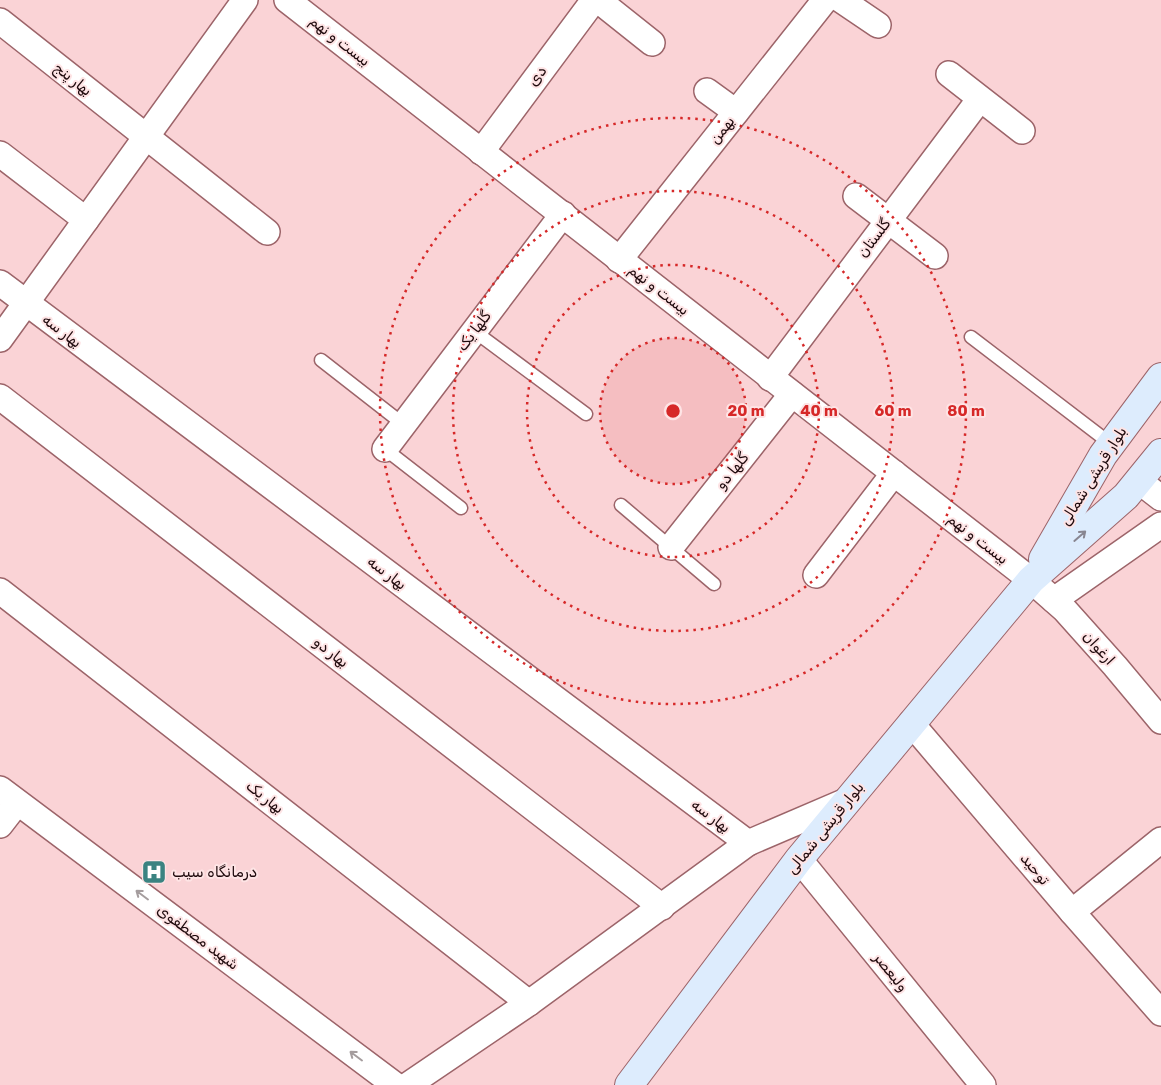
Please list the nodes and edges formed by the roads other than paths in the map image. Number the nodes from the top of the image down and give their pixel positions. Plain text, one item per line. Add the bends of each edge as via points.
1 (245, 0) edge
2 (287, 0) edge
3 (594, 0) edge
4 (598, 0) edge
5 (824, 0) edge
6 (840, 0) edge
7 (0, 21) edge
8 (878, 25) dead end
9 (652, 42) dead end
10 (949, 74) dead end
11 (707, 91) dead end
12 (980, 100) junction
13 (736, 112) junction
14 (1022, 132) dead end
15 (146, 137) junction
16 (481, 152) junction
17 (0, 154) edge
18 (856, 196) dead end
19 (563, 214) junction
20 (888, 219) junction
21 (86, 220) junction
22 (267, 232) dead end
23 (935, 256) dead end
24 (620, 260) junction
25 (0, 283) edge
26 (25, 304) junction
27 (474, 331) junction
28 (971, 337) dead end
29 (0, 339) edge
30 (320, 360) dead end
31 (1161, 377) edge
32 (770, 378) junction
33 (792, 394) junction
34 (0, 397) edge
35 (586, 414) dead end
36 (403, 424) junction
37 (385, 449) joint
38 (1107, 449) junction
39 (1161, 454) edge
40 (894, 473) junction
41 (1139, 481) junction
42 (1161, 498) edge
43 (621, 506) dead end
44 (462, 508) dead end
45 (1161, 525) edge
46 (671, 547) junction
47 (816, 575) dead end
48 (1030, 580) junction
49 (714, 584) dead end
50 (0, 591) edge
51 (1054, 600) junction
52 (1161, 721) edge
53 (911, 723) junction
54 (9, 796) edge
55 (846, 801) junction
56 (0, 824) edge
57 (1161, 840) edge
58 (748, 843) junction
59 (799, 859) junction
60 (662, 907) junction
61 (1072, 912) junction
62 (529, 1003) junction
63 (1161, 1013) edge
64 (395, 1085) edge
65 (408, 1085) edge
66 (629, 1085) edge
67 (983, 1085) edge

1 - 15 street
2 - 16 street, بیست و نهم
3 - 16 street, دی
4 - 9 street
5 - 13 street, بهمن
6 - 8 street
7 - 15 street, بهار پنج
10 - 12 street
11 - 13 street
12 - 14 street
12 - 20 street, گلستان
13 - 24 street, بهمن
15 - 21 street
15 - 22 street, بهار پنج
16 - 19 street, بیست و نهم
17 - 21 street
18 - 20 street
19 - 24 street, بیست و نهم
19 - 27 street, گلها یک
20 - 23 street
20 - 32 street, گلستان
21 - 26 street
24 - 32 street, بیست و نهم
25 - 26 street, بهار سه
26 - 29 street
26 - 58 street, بهار سه
27 - 35 lane
27 - 36 street, گلها یک
28 - 38 lane
30 - 36 lane
31 - 38 main road, بلوار قریشی شمالی
32 - 33 street, بیست و نهم
33 - 40 street, بیست و نهم
33 - 46 street, گلها دو
34 - 60 street, بهار دو
36 - 37 street, گلها یک
37 - 44 lane
38 - 41 main road via 1106,468 1114,478 1126,482
38 - 48 main road, بلوار قریشی شمالی
39 - 41 main road, بلوار قریشی شمالی
40 - 47 street
40 - 48 street, بیست و نهم
41 - 42 street
48 -> 41 main road, بلوار قریشی شمالی
43 - 46 lane
45 - 51 street
46 - 49 lane
48 - 51 street, ارغوان
48 - 53 main road, بلوار قریشی شمالی
50 - 62 street, بهار یک
51 - 52 street, ارغوان
53 - 55 main road, بلوار قریشی شمالی
53 - 61 street, توحید
54 - 56 street
64 -> 54 street, شهید مصطفوی
55 - 58 street
55 - 59 main road, بلوار قریشی شمالی
57 - 61 street
58 - 60 street
59 - 66 main road, بلوار قریشی شمالی
59 - 67 street, ولیعصر
60 - 62 street
61 - 63 street, توحید
62 - 65 street

